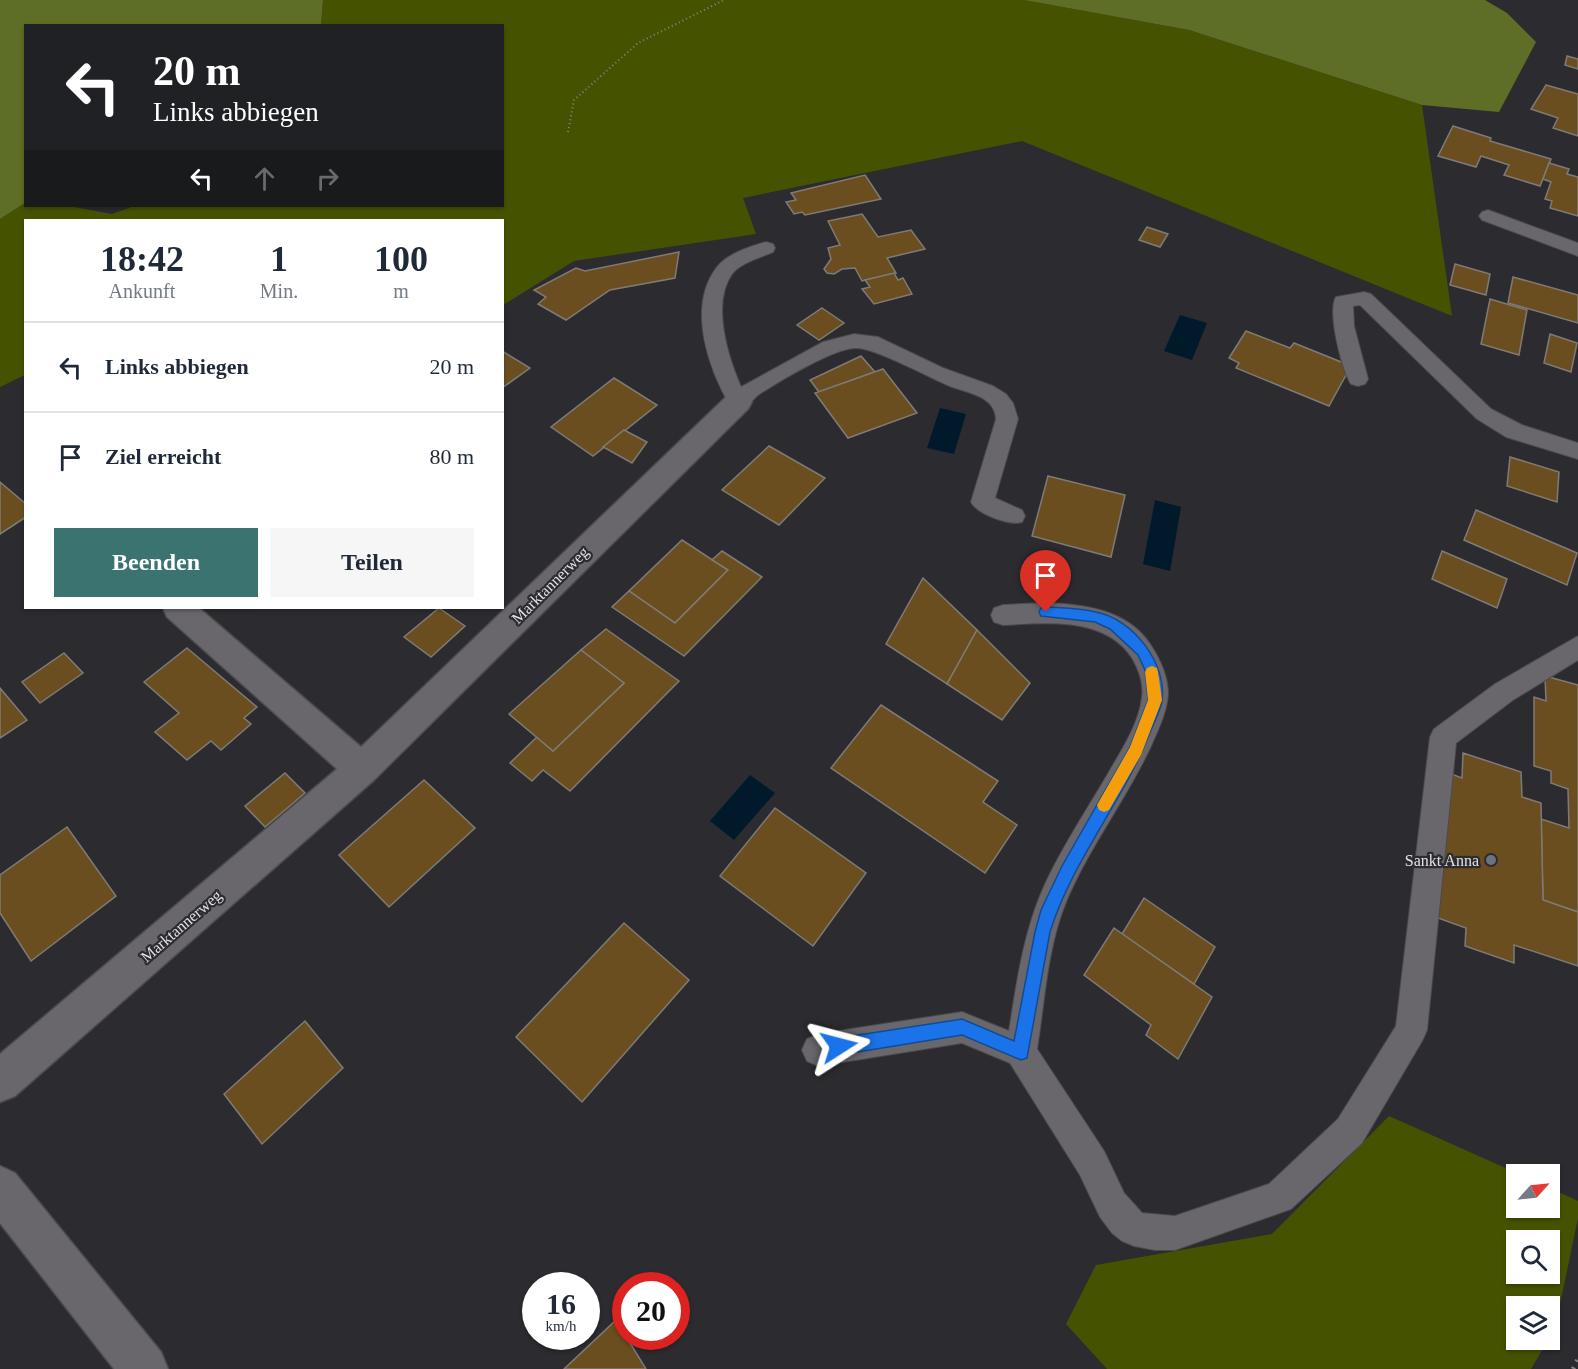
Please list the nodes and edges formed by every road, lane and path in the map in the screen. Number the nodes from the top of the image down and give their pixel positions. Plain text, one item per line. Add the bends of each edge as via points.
1 (724, 0) edge
2 (568, 132) dead end
3 (1488, 216) dead end
4 (766, 248) dead end
5 (1578, 250) edge
6 (1359, 379) dead end
7 (738, 402) junction
8 (1578, 450) edge
9 (1014, 516) dead end
10 (179, 609) edge
11 (1003, 615) dead end
12 (1578, 647) edge
13 (362, 769) junction
14 (818, 1050) dead end
15 (1021, 1052) junction
16 (0, 1081) edge
17 (0, 1188) edge
18 (1578, 1359) edge
19 (144, 1369) edge
20 (1573, 1369) edge

1 - 2 path via 638,44 574,100
3 - 5 lane
4 - 7 lane via 724,271 711,311 714,339
6 - 8 lane via 1344,326 1343,302 1364,298 1484,414 1514,431
7 - 9 lane via 751,389 830,347 844,342 871,342 999,399 1006,408 1007,419 982,502
7 - 13 street, Marktannerweg
10 - 13 street
11 - 15 lane via 1056,613 1096,617 1114,625 1143,651 1152,670 1155,700 1136,750 1049,910
12 - 15 lane via 1504,692 1443,737 1411,1030 1350,1131 1280,1197 1175,1233 1134,1229 1112,1205 1079,1140
13 - 16 street, Marktannerweg
14 - 15 lane via 962,1027
17 - 19 street
18 - 20 path

